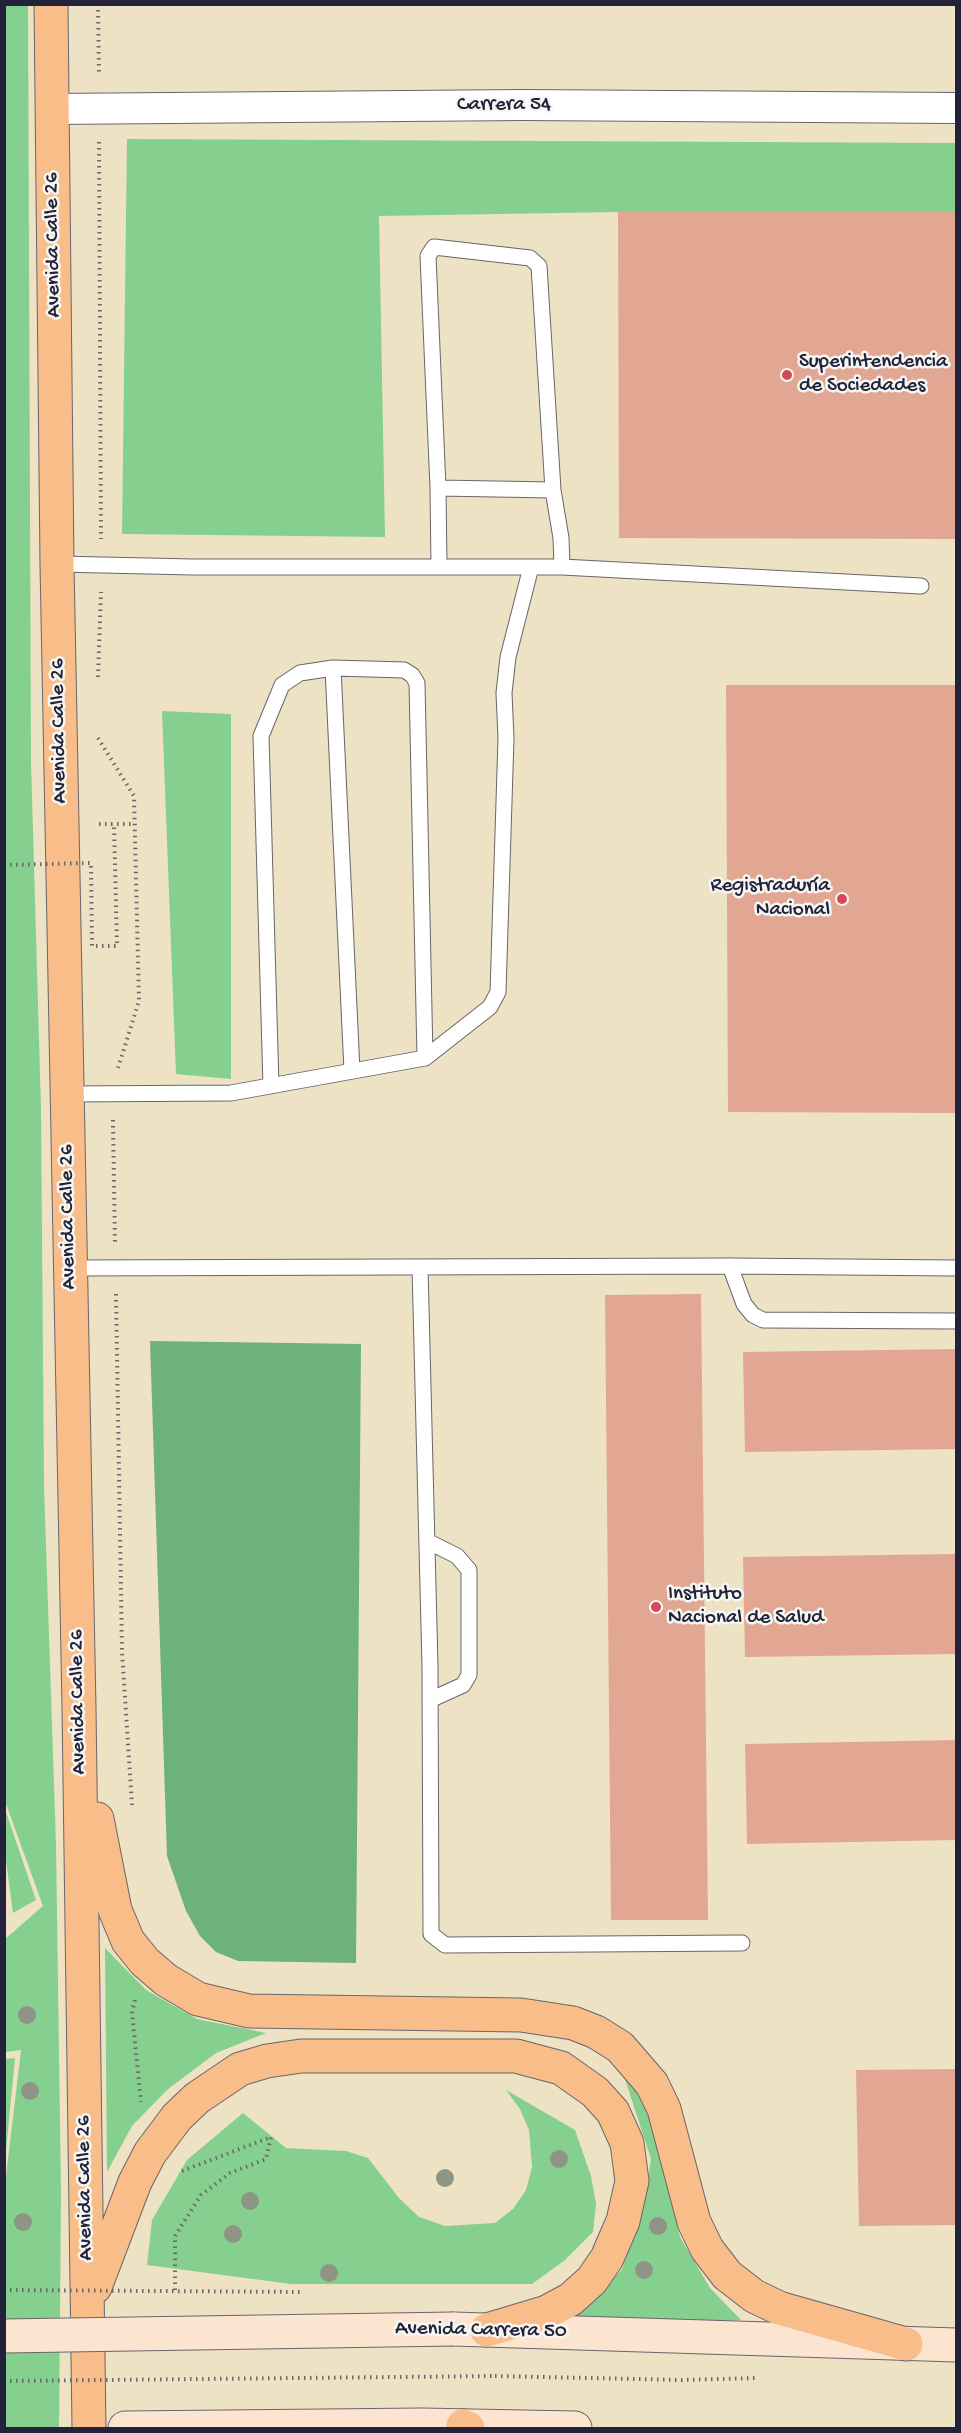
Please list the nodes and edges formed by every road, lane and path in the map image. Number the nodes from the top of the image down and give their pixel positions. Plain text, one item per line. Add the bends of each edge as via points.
1 (51, 4) edge
2 (98, 4) edge
3 (99, 108) junction
4 (957, 108) edge
5 (52, 109) junction
6 (438, 488) junction
7 (553, 490) junction
8 (57, 564) junction
9 (102, 564) junction
10 (439, 566) junction
11 (531, 567) junction
12 (562, 567) junction
13 (921, 586) dead end
14 (333, 668) junction
15 (98, 679) dead end
16 (97, 736) dead end
17 (114, 824) dead end
18 (4, 865) edge
19 (425, 1058) junction
20 (352, 1071) junction
21 (271, 1086) junction
22 (67, 1094) junction
23 (113, 1094) junction
24 (730, 1266) junction
25 (420, 1267) junction
26 (70, 1268) junction
27 (116, 1268) junction
28 (957, 1268) edge
29 (957, 1321) edge
30 (427, 1541) junction
31 (430, 1700) junction
32 (79, 1708) junction
33 (133, 1816) dead end
34 (742, 1943) dead end
35 (145, 1962) junction
36 (153, 2167) junction
37 (124, 2281) dead end
38 (4, 2290) edge
39 (175, 2290) junction
40 (305, 2292) dead end
41 (121, 2302) dead end
42 (88, 2305) junction
43 (487, 2330) junction
44 (4, 2336) edge
45 (906, 2344) junction
46 (957, 2345) edge
47 (121, 2371) dead end
48 (495, 2376) dead end
49 (4, 2381) edge
50 (120, 2383) dead end
51 (466, 2427) edge
52 (89, 2428) edge
53 (125, 2428) edge
54 (574, 2428) edge

1 - 5 main road, Avenida Calle 26
2 - 3 path
3 - 4 street, Carrera 54
3 - 5 street, Carrera 54
3 - 9 path
5 - 8 main road, Avenida Calle 26
6 - 7 lane
6 - 7 lane via 428,256 434,248 530,258 538,266
6 - 10 lane
7 - 12 lane
8 - 9 lane
8 - 22 main road, Avenida Calle 26
9 - 10 lane
9 - 15 path
10 - 11 lane
11 - 12 lane
11 - 19 lane via 508,657 504,693 498,992 490,1007
12 - 13 lane
14 - 19 lane via 404,670 417,683
14 - 20 lane
14 - 21 lane via 289,678 261,736
16 - 23 path via 134,796 139,1001
17 - 18 path, bridge via 117,946 92,946 91,863
19 - 20 lane
20 - 21 lane
21 - 23 lane via 231,1093
22 - 23 lane
22 - 26 main road, Avenida Calle 26
23 - 27 path
24 - 25 lane
24 - 28 lane
24 - 29 lane via 744,1304 763,1320
25 - 27 lane
25 - 30 lane
26 - 27 lane
26 - 32 main road, Avenida Calle 26
27 - 33 path via 122,1651
30 - 31 lane
30 - 31 lane via 457,1557 469,1570 469,1675 463,1684
31 - 34 lane via 431,1934 436,1940 445,1945
32 - 35 main road via 115,1910 128,1941
32 - 42 main road, Avenida Calle 26
35 - 36 path via 132,2012 140,2098
35 - 45 main road via 198,1999 249,2012 521,2014 596,2032 620,2047 652,2084 664,2109 694,2222 707,2249 727,2275 779,2308
36 - 39 path via 271,2137 266,2159 230,2173 201,2194 175,2236
36 - 42 main road via 120,2220
36 - 43 main road via 177,2117 197,2098 240,2069 267,2061 301,2056 516,2056 561,2068 595,2092 613,2112 627,2143 632,2181 623,2221 607,2258 592,2280 571,2299 547,2312
37 - 41 path
38 - 39 path, bridge
39 - 40 path, bridge
42 - 52 main road, Avenida Calle 26
43 - 44 main road, Avenida Carrera 50, bridge
43 - 45 main road, Avenida Carrera 50
45 - 46 main road, Avenida Carrera 50
47 - 50 path
48 - 49 path, bridge
51 - 53 main road
51 - 54 main road

